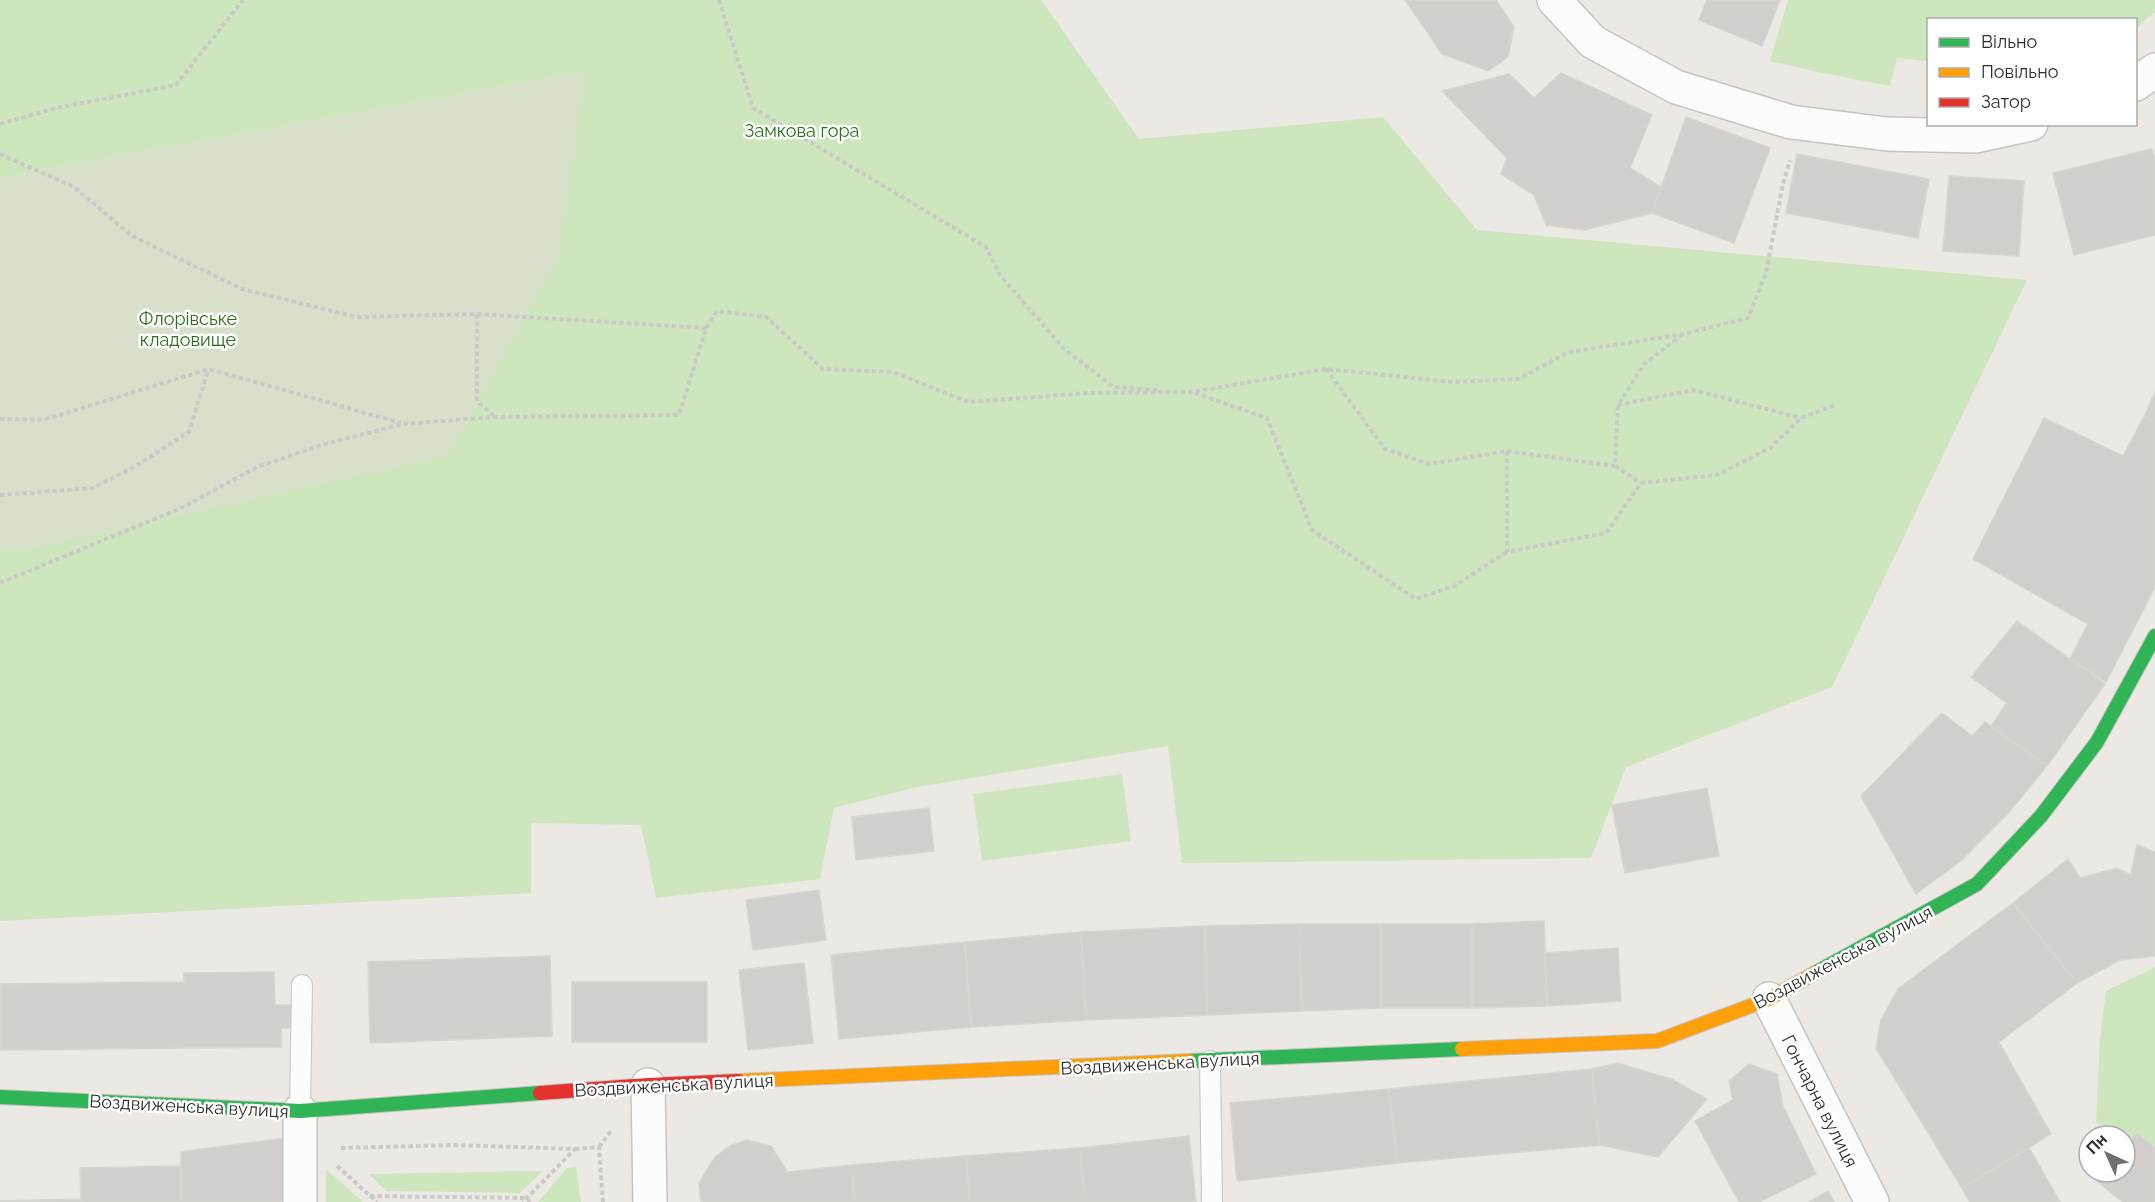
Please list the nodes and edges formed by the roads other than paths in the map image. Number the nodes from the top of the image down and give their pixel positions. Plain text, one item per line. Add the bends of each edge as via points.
1 (1554, 0) edge
2 (2022, 126) edge
3 (2155, 636) edge
4 (302, 985) dead end
5 (1769, 999) junction
6 (1210, 1061) junction
7 (648, 1085) junction
8 (0, 1097) edge
9 (300, 1111) junction
10 (300, 1202) edge
11 (650, 1202) edge
12 (1212, 1202) edge
13 (1872, 1202) edge

1 - 2 street via 1593,42 1676,87 1791,122 1887,134 1976,136
3 - 5 street, Воздвиженська вулиця via 2097,742 2041,816 1977,884
4 - 9 lane
5 - 6 street, Воздвиженська вулиця via 1657,1041
5 - 13 street, Гончарна вулиця
6 - 7 street, Воздвиженська вулиця
6 - 12 lane
7 - 9 street, Воздвиженська вулиця
7 - 11 street
8 - 9 street, Воздвиженська вулиця
9 - 10 street

